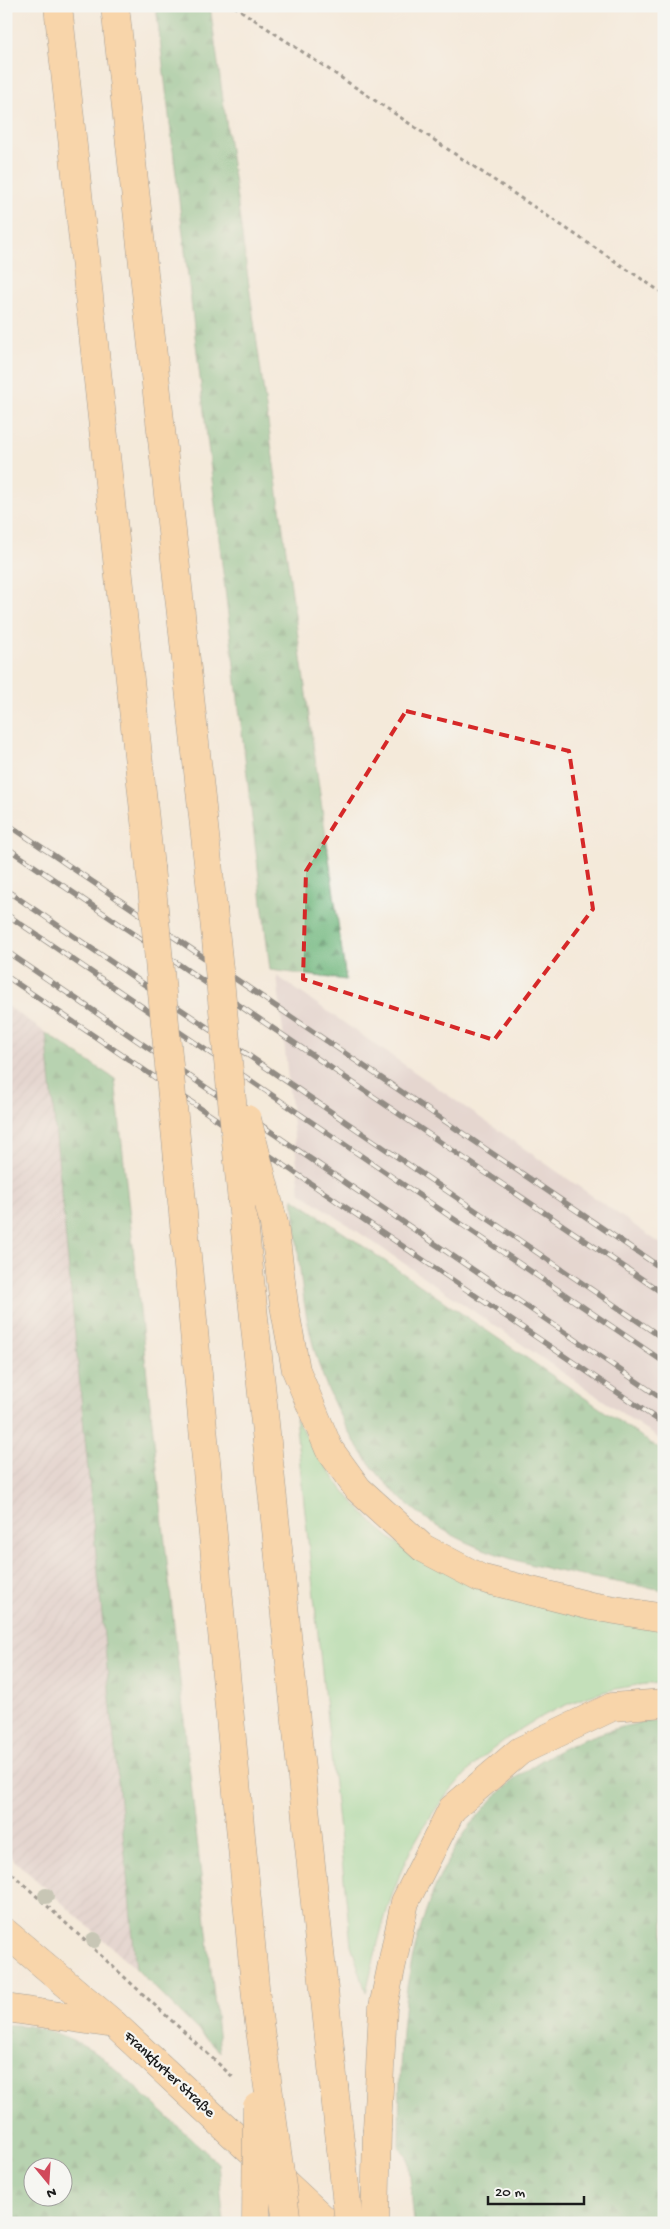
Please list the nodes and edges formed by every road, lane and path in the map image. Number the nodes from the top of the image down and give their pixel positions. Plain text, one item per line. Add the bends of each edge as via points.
1 (58, 6) edge
2 (115, 6) edge
3 (234, 6) edge
4 (664, 294) edge
5 (224, 1032) junction
6 (664, 1618) edge
7 (664, 1703) edge
8 (6, 1868) edge
9 (6, 1933) edge
10 (6, 2008) edge
11 (257, 2008) junction
12 (114, 2024) junction
13 (236, 2080) dead end
14 (256, 2223) edge
15 (287, 2223) edge
16 (328, 2223) edge
17 (349, 2223) edge
18 (376, 2223) edge

1 - 11 main road, bridge via 150,867
2 - 5 main road, bridge
3 - 4 path
5 - 6 main road, bridge via 274,1224 296,1370 329,1449 358,1489 423,1548 480,1578 591,1606
5 - 17 main road, bridge
7 - 18 main road, bridge via 612,1707 520,1751 452,1809 405,1902 383,2007
8 - 13 path
9 - 12 main road, Frankfurter Straße
10 - 12 main road
11 - 14 main road, bridge
11 - 15 main road, bridge
12 - 16 main road, Frankfurter Straße

